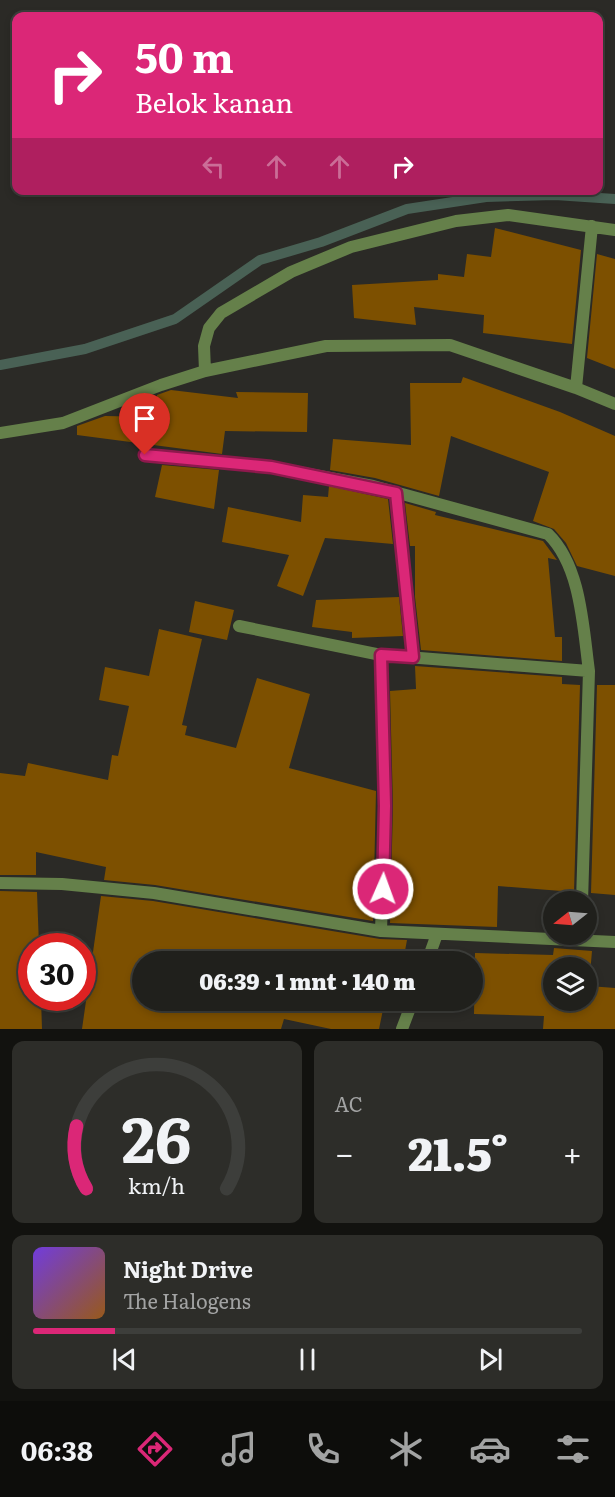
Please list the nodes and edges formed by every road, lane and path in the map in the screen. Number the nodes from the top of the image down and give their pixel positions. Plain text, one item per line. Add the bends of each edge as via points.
1 (591, 226) junction
2 (615, 230) edge
3 (205, 371) junction
4 (576, 388) junction
5 (615, 404) edge
6 (0, 433) edge
7 (145, 455) dead end
8 (396, 493) junction
9 (238, 626) dead end
10 (381, 655) junction
11 (413, 657) junction
12 (590, 671) junction
13 (0, 883) edge
14 (582, 891) edge
15 (381, 931) junction
16 (437, 934) junction
17 (543, 936) edge
18 (597, 939) edge
19 (615, 942) edge
20 (431, 951) edge
21 (409, 1011) edge
22 (402, 1029) edge

1 - 2 street
1 - 3 street via 508,215 456,221 351,247 291,272 221,314 209,328 204,346
1 - 4 street
3 - 4 street via 326,346 450,345
3 - 6 street via 63,423
4 - 5 street
7 - 8 street via 271,467
8 - 11 street
8 - 12 street via 548,534 557,543 571,576
9 - 10 street
10 - 11 street
10 - 15 street via 385,806
11 - 12 street
12 - 14 street
13 - 15 street via 62,884 154,893
15 - 16 street
16 - 17 street
16 - 20 street
18 - 19 street
21 - 22 street

